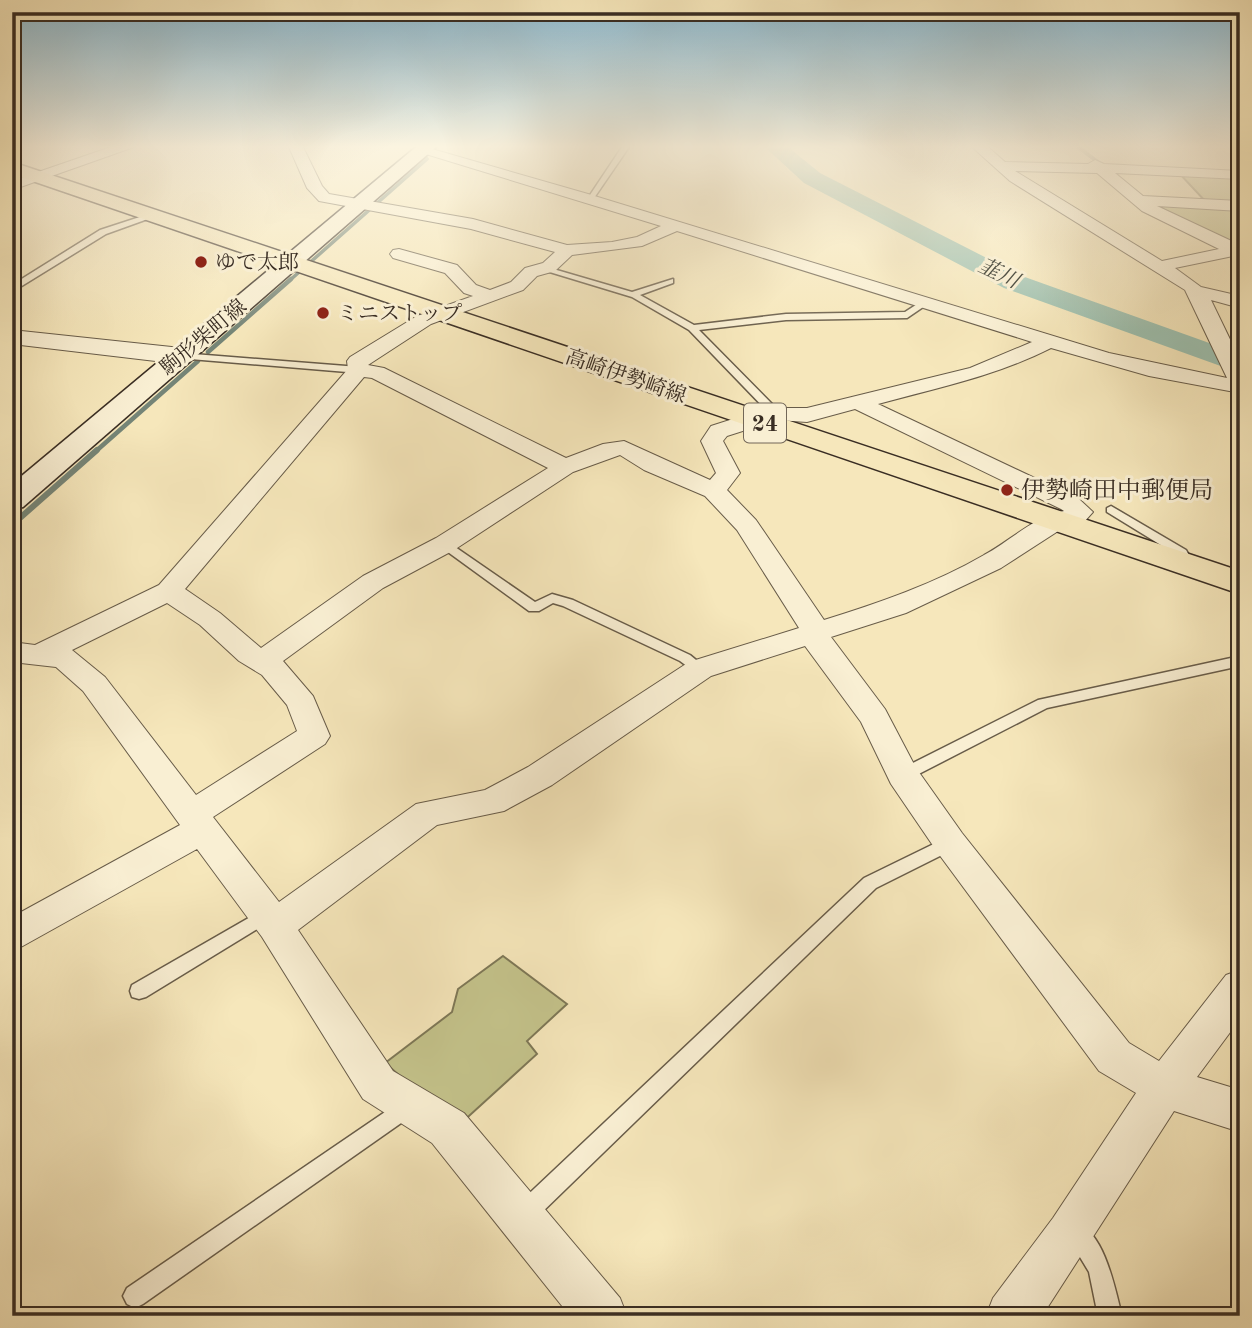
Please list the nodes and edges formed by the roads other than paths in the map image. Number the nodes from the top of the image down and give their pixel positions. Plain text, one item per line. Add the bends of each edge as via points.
1 (131, 209) edge
2 (352, 209) edge
3 (387, 209) edge
4 (622, 209) edge
5 (1065, 209) edge
6 (1155, 209) edge
7 (152, 216) junction
8 (677, 226) junction
9 (567, 250) junction
10 (1238, 251) edge
11 (399, 254) dead end
12 (291, 263) junction
13 (1161, 266) junction
14 (546, 268) junction
15 (670, 281) dead end
16 (12, 289) edge
17 (1196, 291) junction
18 (631, 295) junction
19 (491, 296) junction
20 (1240, 302) edge
21 (925, 303) junction
22 (441, 314) junction
23 (692, 328) junction
24 (12, 337) edge
25 (1049, 341) junction
26 (1228, 346) edge
27 (181, 356) junction
28 (359, 370) junction
29 (1238, 380) edge
30 (857, 402) junction
31 (765, 416) junction
32 (565, 467) junction
33 (714, 491) junction
34 (12, 499) edge
35 (1111, 510) dead end
36 (1058, 520) junction
37 (445, 544) junction
38 (1189, 565) junction
39 (1240, 583) edge
40 (169, 591) junction
41 (813, 634) junction
42 (28, 653) edge
43 (264, 660) junction
44 (1240, 661) edge
45 (700, 668) junction
46 (903, 775) junction
47 (198, 822) junction
48 (950, 844) junction
49 (271, 921) junction
50 (12, 936) edge
51 (1240, 988) edge
52 (139, 991) dead end
53 (1166, 1088) junction
54 (411, 1105) junction
55 (1240, 1111) edge
56 (520, 1218) junction
57 (1075, 1230) junction
58 (135, 1296) dead end
59 (602, 1316) edge
60 (1011, 1316) edge
61 (1110, 1316) edge

1 - 7 main road, 高崎伊勢崎線 / 24
2 - 12 main road, 駒形柴町線
3 - 9 street via 473,224
4 - 8 street
5 - 13 street
6 - 10 street
7 - 12 main road, 高崎伊勢崎線 / 24
7 - 16 lane via 103,232
8 - 9 street via 642,241
8 - 21 street
9 - 14 street
10 - 13 street
11 - 19 street via 451,269 470,289
12 - 22 main road, 高崎伊勢崎線 / 24
12 - 27 main road, 駒形柴町線
13 - 17 street
14 - 18 lane
14 - 19 street
15 - 18 lane
17 - 20 street
17 - 26 street
18 - 23 lane
19 - 22 street
21 - 23 lane via 907,315 786,317
21 - 25 street
22 - 28 street via 357,361
22 - 31 main road, 高崎伊勢崎線 / 24
23 - 31 lane
24 - 27 street
25 - 29 street via 1149,370
25 - 30 street via 976,372
26 - 29 street
27 - 28 lane
27 - 34 main road, 駒形柴町線
28 - 32 street via 377,372
28 - 40 street
30 - 31 street via 807,415
30 - 36 street via 1080,512
31 - 33 street via 719,432 712,441 728,473
31 - 36 main road, 高崎伊勢崎線 / 24
32 - 33 street via 624,448
32 - 37 street
33 - 41 street via 747,525 810,620
35 - 38 lane via 1182,553
36 - 38 main road, 高崎伊勢崎線 / 24
36 - 41 street via 992,562 908,601
37 - 43 street via 373,582
37 - 45 lane via 534,608 552,598 568,603
38 - 39 main road, 高崎伊勢崎線 / 24
40 - 42 street
40 - 43 street via 249,654
41 - 45 street
41 - 46 street via 874,717
42 - 47 street via 64,658 94,684
43 - 47 street via 281,674 311,717 314,736
44 - 46 lane via 1043,704
45 - 49 street via 540,776 492,802 428,813
46 - 48 street
47 - 49 street
47 - 50 street
48 - 53 street via 1114,1057
48 - 56 lane via 870,883
49 - 52 lane
49 - 54 street via 378,1085
51 - 53 street
53 - 55 street
53 - 57 street
54 - 56 street via 448,1128
54 - 58 lane
56 - 59 street
57 - 60 street
57 - 61 lane via 1099,1268

